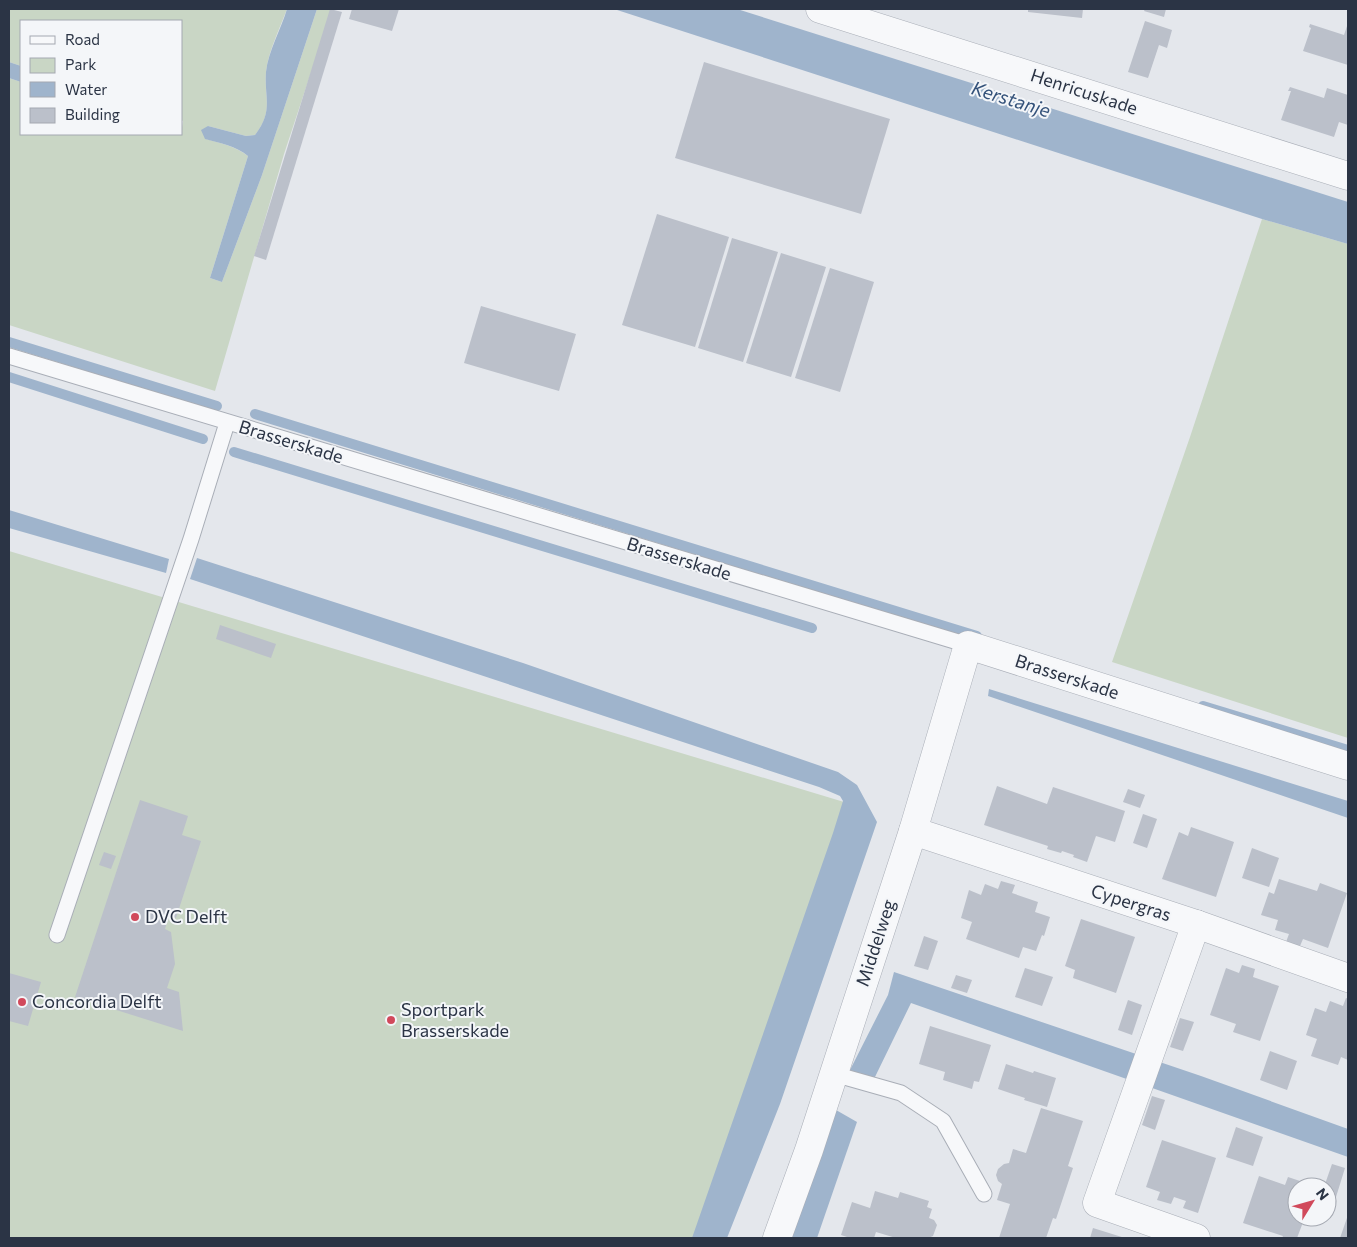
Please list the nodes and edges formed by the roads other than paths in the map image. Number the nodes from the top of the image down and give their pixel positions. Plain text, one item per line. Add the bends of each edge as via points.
1 (820, 9) edge
2 (1348, 176) edge
3 (9, 356) edge
4 (227, 423) junction
5 (968, 645) junction
6 (1348, 766) edge
7 (913, 832) junction
8 (1196, 924) junction
9 (57, 935) dead end
10 (1348, 978) edge
11 (834, 1074) junction
12 (984, 1194) dead end
13 (777, 1238) edge
14 (1196, 1238) edge

1 - 2 street, Henricuskade
3 - 4 lane, Brasserskade
4 - 5 lane, Brasserskade
4 - 9 lane
5 - 6 street, Brasserskade
5 - 7 street, Middelweg
7 - 8 street, Cypergras
7 - 11 street, Middelweg
8 - 10 street, Cypergras
8 - 14 street via 1098,1203
11 - 12 lane via 901,1093 943,1121
11 - 13 street, Middelweg

